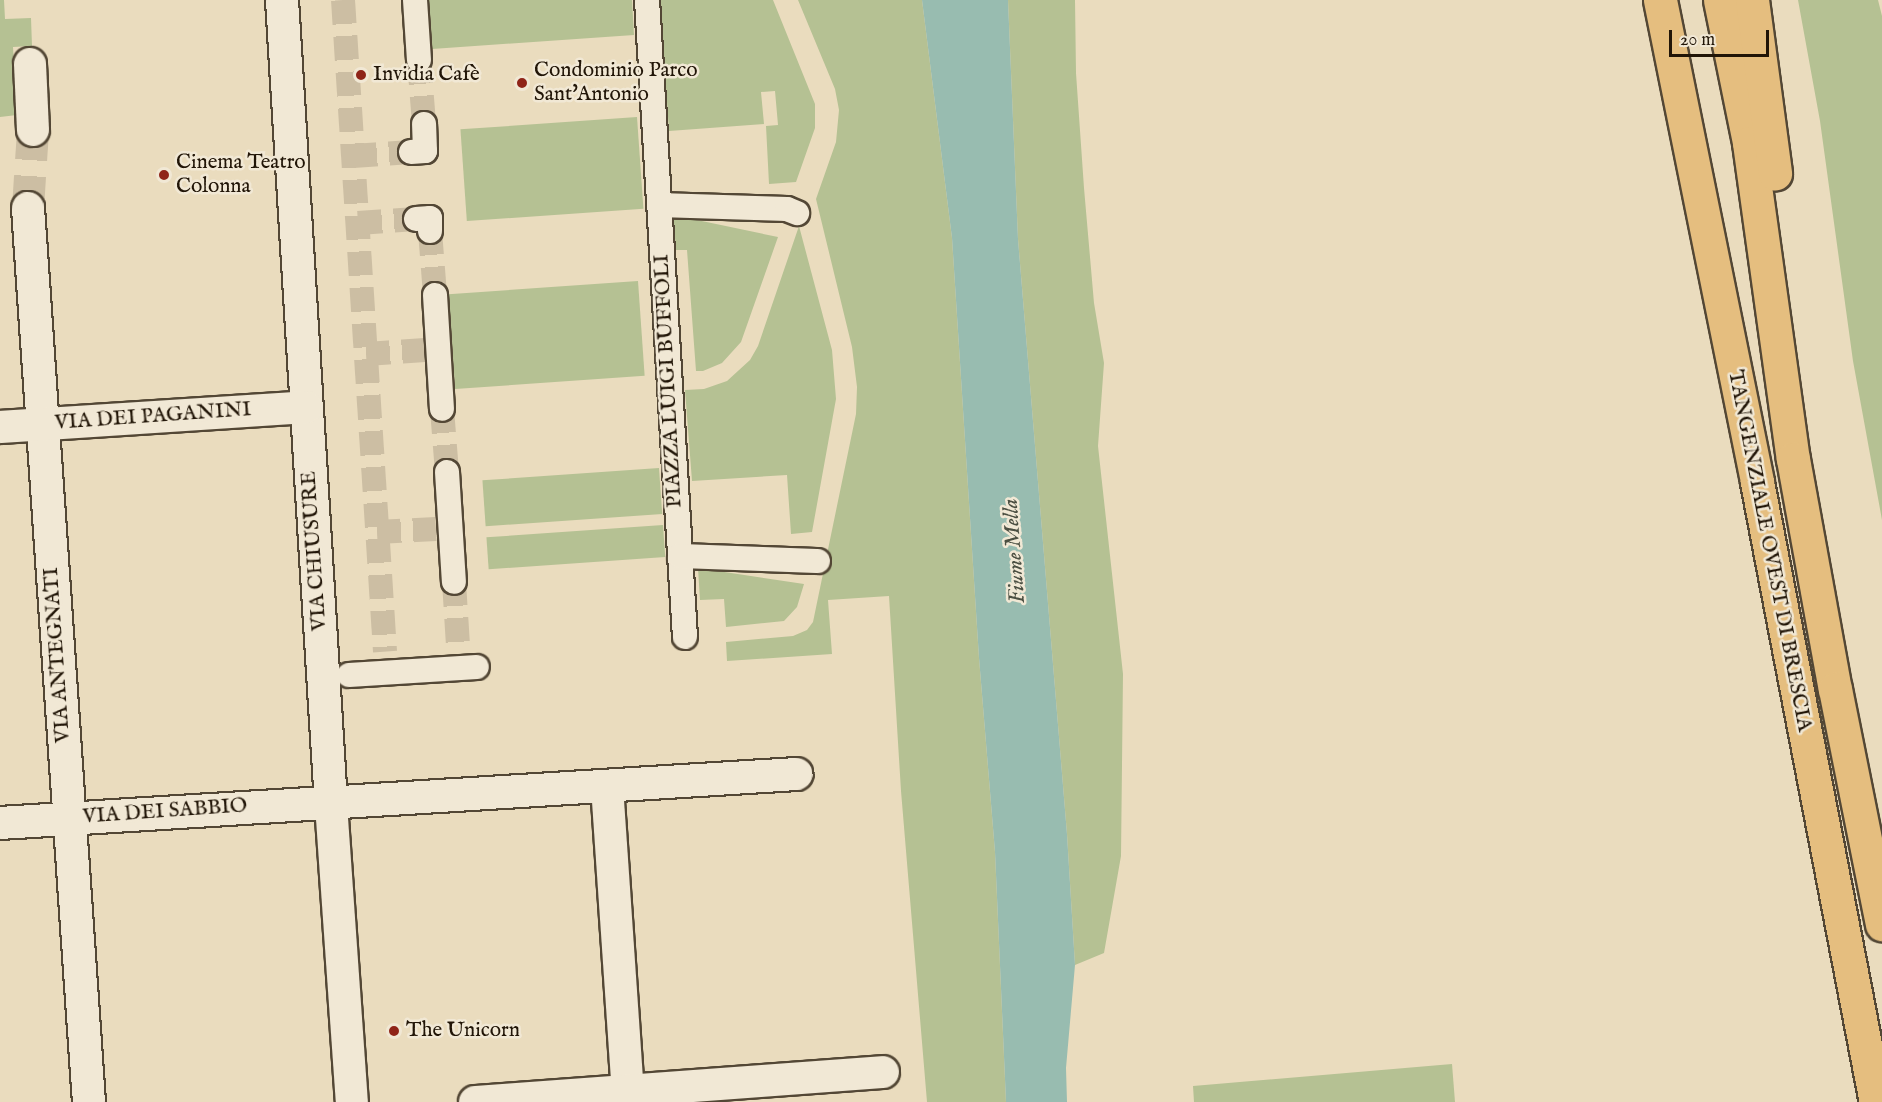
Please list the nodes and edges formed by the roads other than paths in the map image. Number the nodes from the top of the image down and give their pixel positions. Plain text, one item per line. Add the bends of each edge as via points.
1 (282, 0) edge
2 (415, 0) edge
3 (646, 0) edge
4 (1636, 0) edge
5 (1659, 0) edge
6 (1720, 0) edge
7 (1752, 0) edge
8 (419, 60) tunnel mouth
9 (30, 64) dead end
10 (423, 124) tunnel mouth
11 (1683, 124) junction
12 (33, 130) tunnel mouth
13 (411, 152) dead end
14 (659, 205) junction
15 (28, 208) tunnel mouth
16 (797, 213) dead end
17 (435, 295) tunnel mouth
18 (306, 407) junction
19 (442, 409) tunnel mouth
20 (43, 424) junction
21 (0, 427) edge
22 (1793, 459) junction
23 (447, 472) tunnel mouth
24 (680, 556) junction
25 (818, 561) dead end
26 (454, 582) tunnel mouth
27 (685, 637) dead end
28 (465, 660) dead end
29 (349, 675) dead end
30 (796, 774) dead end
31 (607, 786) junction
32 (331, 804) junction
33 (69, 819) junction
34 (0, 824) edge
35 (1882, 924) edge
36 (883, 1072) dead end
37 (628, 1091) junction
38 (89, 1102) edge
39 (352, 1102) edge
40 (475, 1102) edge
41 (1876, 1102) edge

1 - 18 street, VIA CHIUSURE
2 - 8 street
3 - 14 street, PIAZZA LUIGI BUFFOLI
4 - 11 highway
5 - 11 highway, TANGENZIALE OVEST DI BRESCIA
6 - 22 highway, TANGENZIALE OVEST DI BRESCIA via 1749,143
7 - 22 highway via 1792,300
9 - 12 street
10 - 13 street via 425,151
11 - 41 highway, TANGENZIALE OVEST DI BRESCIA
14 - 16 street via 787,209
14 - 24 street, PIAZZA LUIGI BUFFOLI
15 - 20 street, VIA ANTEGNATI
17 - 19 street via 431,349
18 - 20 street, VIA DEI PAGANINI
18 - 32 street, VIA CHIUSURE
20 - 21 street, VIA DEI PAGANINI
20 - 33 street, VIA ANTEGNATI
22 - 35 highway, TANGENZIALE OVEST DI BRESCIA
23 - 26 street via 443,528
24 - 25 street
24 - 27 street, PIAZZA LUIGI BUFFOLI
28 - 29 street via 386,662
30 - 31 street, VIA DEI SABBIO
31 - 32 street, VIA DEI SABBIO
31 - 37 street
32 - 33 street, VIA DEI SABBIO
32 - 39 street, VIA CHIUSURE
33 - 34 street, VIA DEI SABBIO
33 - 38 street, VIA ANTEGNATI
36 - 37 street
37 - 40 street

